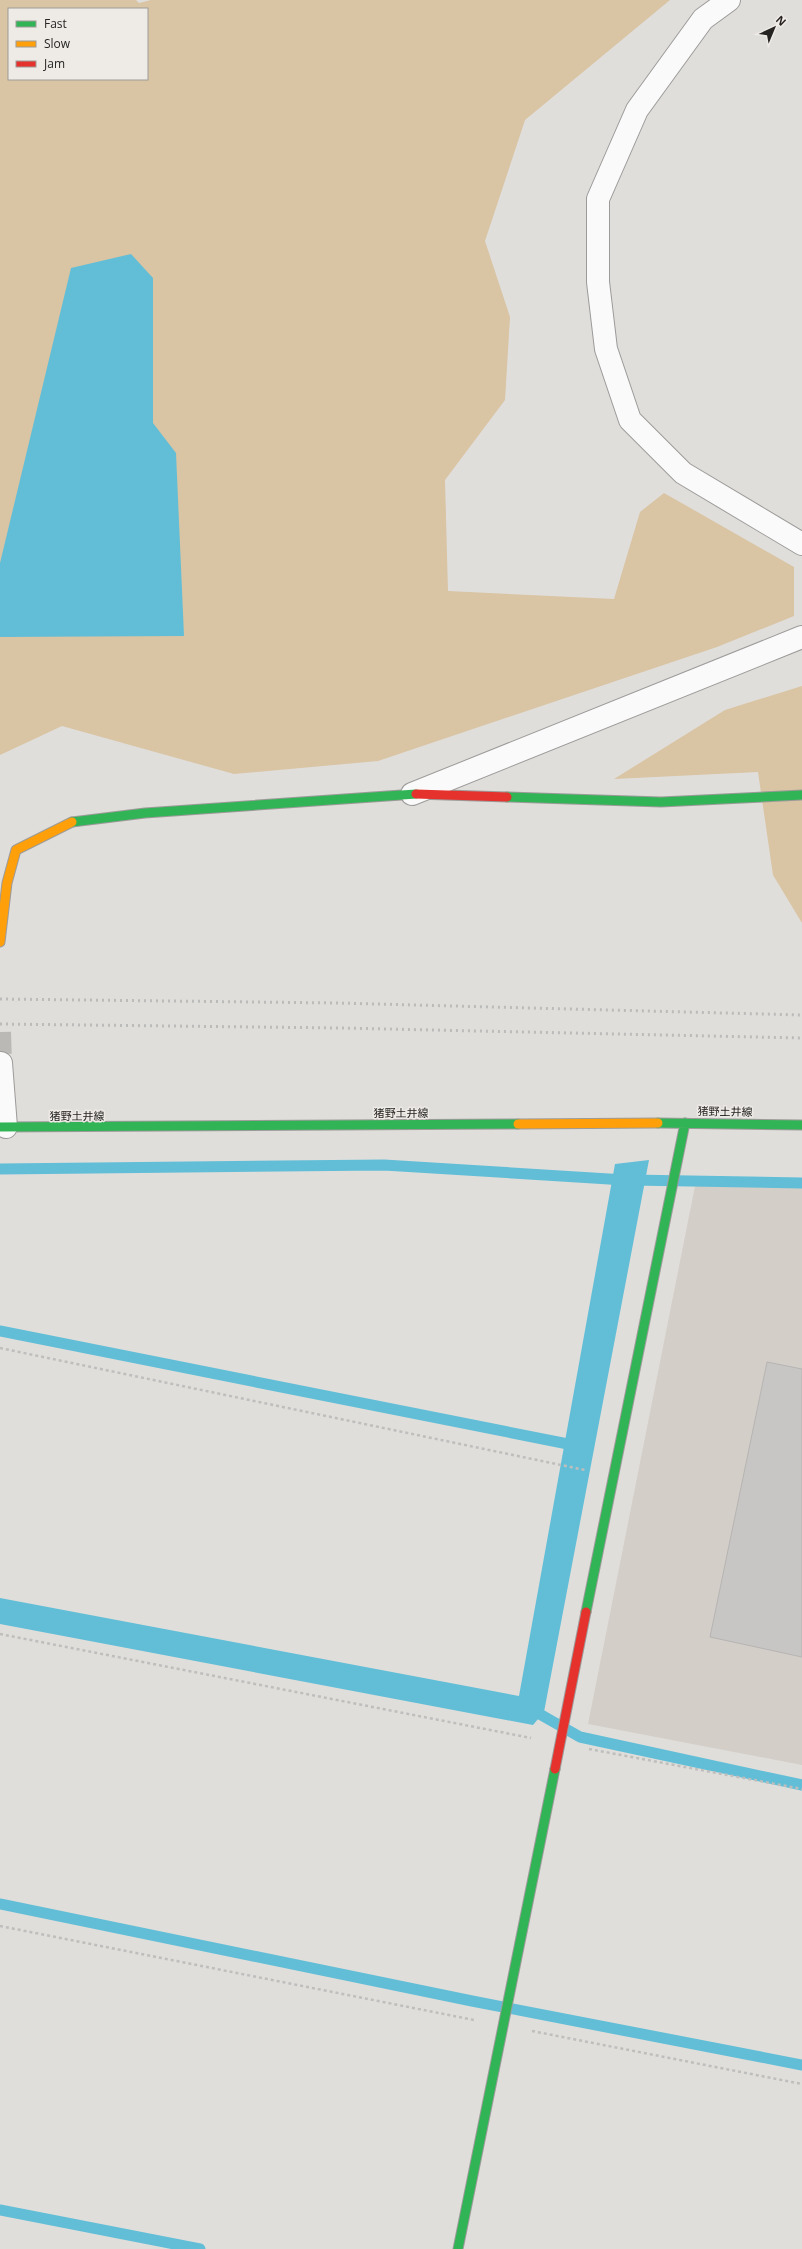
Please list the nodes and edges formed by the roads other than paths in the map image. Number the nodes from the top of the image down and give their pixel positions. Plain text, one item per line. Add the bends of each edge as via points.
1 (729, 0) edge
2 (802, 544) edge
3 (802, 637) edge
4 (412, 794) junction
5 (802, 795) edge
6 (0, 942) edge
7 (1, 1063) dead end
8 (685, 1123) junction
9 (802, 1125) edge
10 (3, 1127) edge
11 (458, 2249) edge

1 - 2 street via 703,18 637,110 598,199 598,282 605,342 630,420 683,473
3 - 4 street
4 - 5 street via 662,802
4 - 6 street via 145,813 69,822 16,850 7,883
7 - 10 street
8 - 9 street, 猪野土井線
8 - 10 street, 猪野土井線
8 - 11 street

